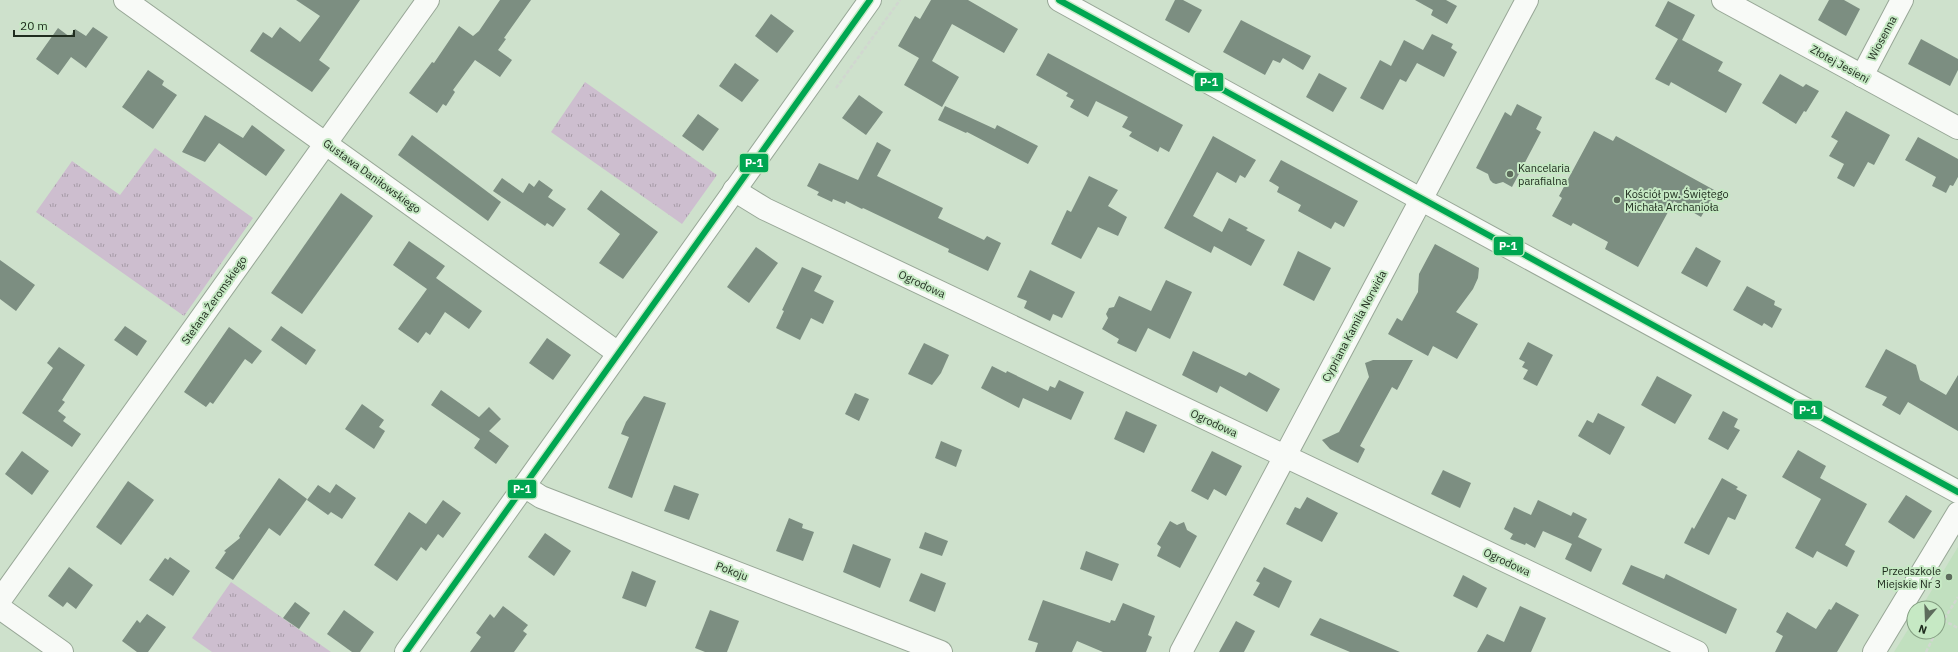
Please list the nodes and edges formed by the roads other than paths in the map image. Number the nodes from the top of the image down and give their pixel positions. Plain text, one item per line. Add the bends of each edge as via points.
1 (125, 0) edge
2 (428, 0) edge
3 (870, 0) edge
4 (1059, 0) edge
5 (1527, 0) edge
6 (1723, 0) edge
7 (1902, 0) edge
8 (1862, 76) junction
9 (1958, 128) edge
10 (326, 142) junction
11 (734, 190) junction
12 (1422, 200) junction
13 (618, 353) junction
14 (1284, 456) junction
15 (524, 486) junction
16 (1958, 492) edge
17 (1958, 513) edge
18 (0, 600) edge
19 (0, 608) edge
20 (62, 652) edge
21 (406, 652) edge
22 (941, 652) edge
23 (1181, 652) edge
24 (1697, 652) edge
25 (1874, 652) edge

1 - 10 street, Gustawa Daniłowskiego
2 - 10 street, Stefana Żeromskiego
3 - 11 street
4 - 12 street
5 - 12 street, Cypriana Kamila Norwida
6 - 8 street, Złotej Jesieni
7 - 8 street, Wiosenna
8 - 9 street, Złotej Jesieni
10 - 13 street, Gustawa Daniłowskiego
10 - 18 street, Stefana Żeromskiego
11 - 13 street
11 - 14 street, Ogrodowa via 765,209
12 - 14 street, Cypriana Kamila Norwida
12 - 16 street
13 - 15 street
14 - 23 street, Cypriana Kamila Norwida
14 - 24 street, Ogrodowa
15 - 21 street
15 - 22 street, Pokoju via 541,497
17 - 25 street
19 - 20 street

